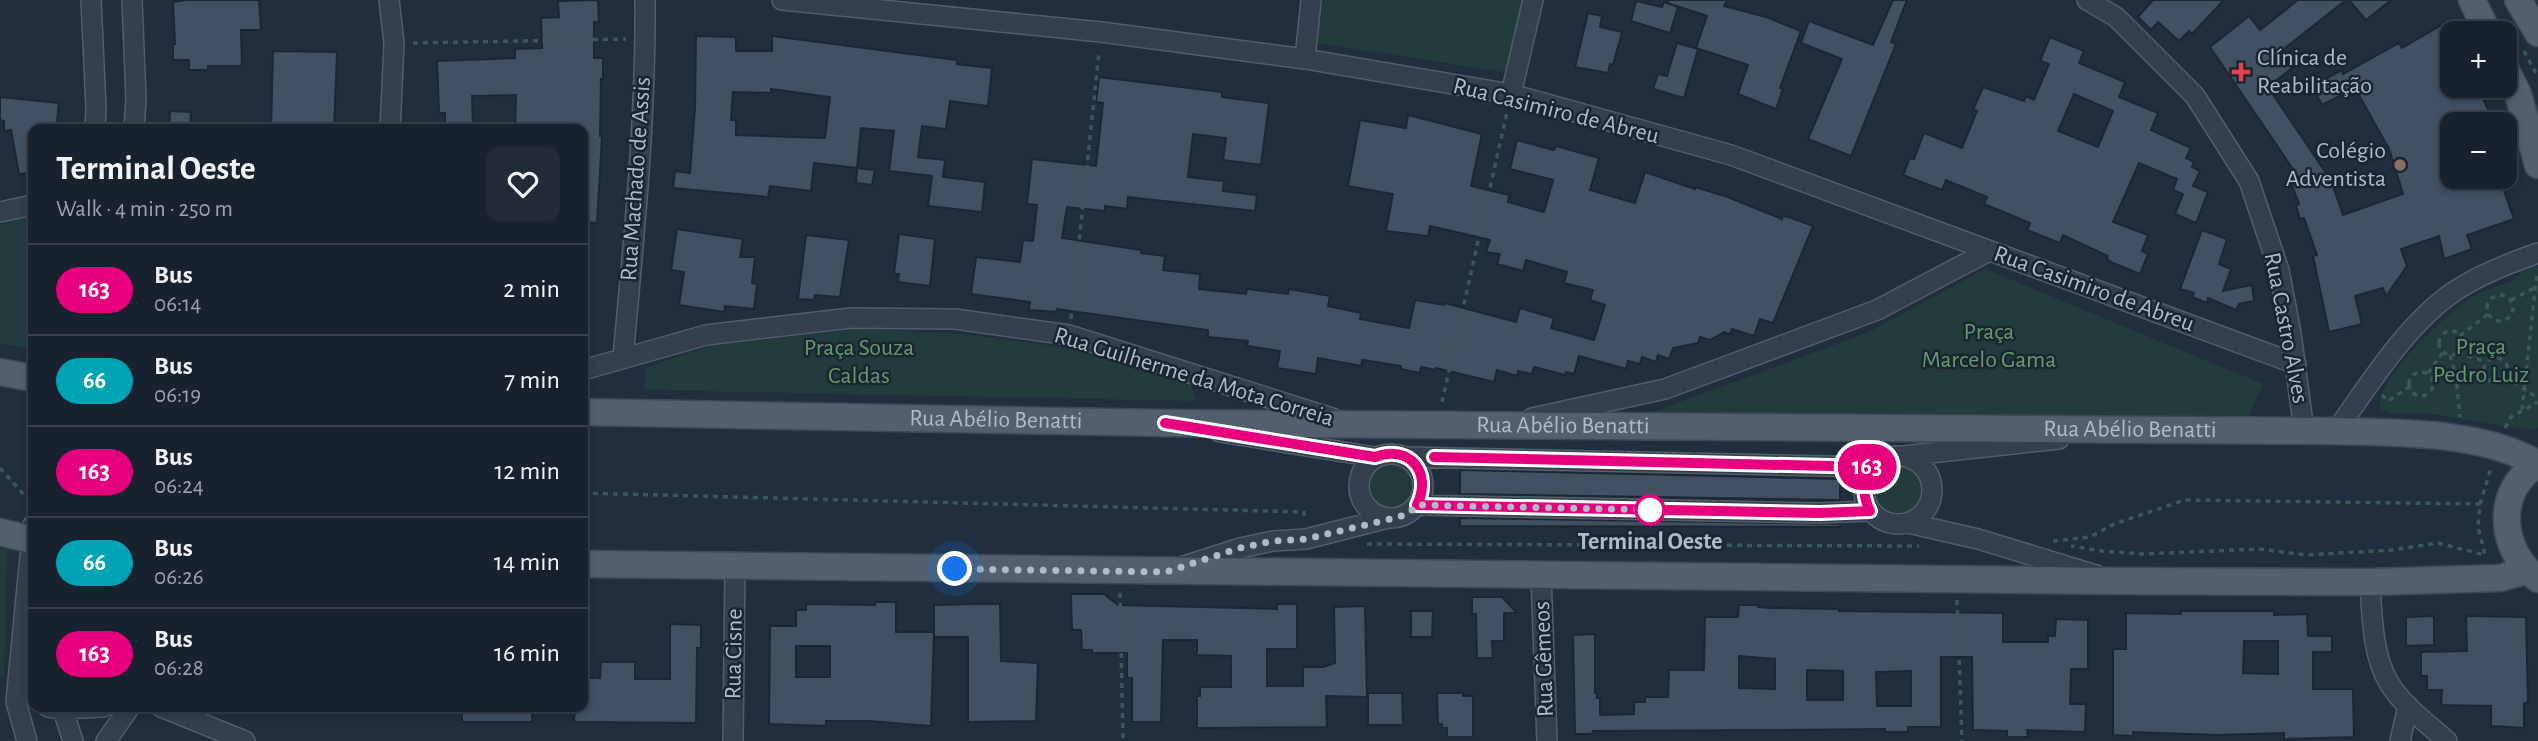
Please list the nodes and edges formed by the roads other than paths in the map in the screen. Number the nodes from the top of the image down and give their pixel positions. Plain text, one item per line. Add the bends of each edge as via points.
1 (91, 0) edge
2 (132, 0) edge
3 (389, 0) edge
4 (645, 0) edge
5 (782, 0) edge
6 (1311, 0) edge
7 (1533, 0) edge
8 (2087, 0) edge
9 (2474, 0) edge
10 (2518, 0) edge
11 (2483, 21) edge
12 (2538, 33) edge
13 (1305, 59) junction
14 (2517, 92) edge
15 (1511, 94) junction
16 (95, 124) edge
17 (134, 124) edge
18 (390, 124) edge
19 (2538, 165) edge
20 (28, 206) edge
21 (0, 212) edge
22 (1989, 251) junction
23 (2538, 253) edge
24 (623, 357) junction
25 (2296, 364) junction
26 (588, 368) edge
27 (0, 372) edge
28 (28, 377) edge
29 (588, 412) edge
30 (1165, 423) junction
31 (1349, 424) junction
32 (1504, 424) junction
33 (2140, 430) junction
34 (2305, 431) junction
35 (2336, 431) junction
36 (1903, 456) junction
37 (1375, 457) junction
38 (1406, 457) junction
39 (2538, 464) edge
40 (1872, 467) junction
41 (1417, 505) junction
42 (1870, 511) junction
43 (1388, 518) junction
44 (1908, 523) junction
45 (0, 532) edge
46 (28, 535) edge
47 (588, 564) edge
48 (735, 568) junction
49 (1166, 572) junction
50 (1541, 576) junction
51 (2535, 577) edge
52 (28, 579) edge
53 (2117, 581) junction
54 (2370, 582) junction
55 (17, 701) edge
56 (2408, 706) junction
57 (60, 712) edge
58 (126, 712) edge
59 (173, 712) edge
60 (27, 741) edge
61 (73, 741) edge
62 (106, 741) edge
63 (244, 741) edge
64 (733, 741) edge
65 (1548, 741) edge
66 (2400, 741) edge
67 (2447, 741) edge

1 - 16 street
2 - 17 street
3 - 18 street via 394,43
4 - 24 street, Rua Machado de Assis via 638,189
5 - 13 street, Rua Casimiro de Abreu via 1101,32
6 - 13 street
7 - 15 street
8 - 25 street, Rua Castro Alves via 2116,17 2195,96 2249,181 2278,270
9 - 11 main road
10 - 12 main road
13 - 15 street, Rua Casimiro de Abreu
14 - 19 main road
15 - 22 street, Rua Casimiro de Abreu via 1731,155
20 - 21 street
22 - 25 street, Rua Casimiro de Abreu
22 - 32 street via 1877,310 1665,388
23 - 35 street via 2455,291 2416,326
24 - 26 street, Rua Guilherme da Mota Correia
24 - 31 street, Rua Guilherme da Mota Correia via 706,335 851,318 955,319 1069,335
25 - 34 street, Rua Castro Alves
27 - 28 main road
29 - 30 main road, Rua Abélio Benatti
30 - 31 main road, Rua Abélio Benatti
30 - 37 street
31 - 32 main road, Rua Abélio Benatti
32 - 33 main road, Rua Abélio Benatti
33 - 34 main road, Rua Abélio Benatti
33 - 36 street
34 - 35 main road, Rua Abélio Benatti
35 - 39 main road, Rua Abélio Benatti via 2461,440 2517,452
36 - 40 street via 1892,456
36 - 44 street via 1923,466 1932,486 1928,507
37 - 38 street via 1395,453
37 - 43 street via 1361,472 1359,493 1369,510
38 - 40 street
38 - 41 street via 1421,473 1422,495
39 - 51 main road via 2516,485 2508,506 2507,530 2513,552
40 - 42 street via 1863,489
41 - 42 street
41 - 43 street via 1409,513
42 - 44 street via 1889,523
43 - 49 street via 1306,539 1240,548
44 - 53 street
45 - 46 main road
47 - 48 main road
48 - 49 main road
48 - 64 street, Rua Cisne
49 - 50 main road
50 - 53 main road
50 - 65 street, Rua Gêmeos
51 - 54 main road
52 - 55 street
53 - 54 main road
54 - 56 street via 2373,635 2389,682
55 - 60 street
56 - 66 street
56 - 67 street
57 - 61 street
58 - 62 street
59 - 63 street

